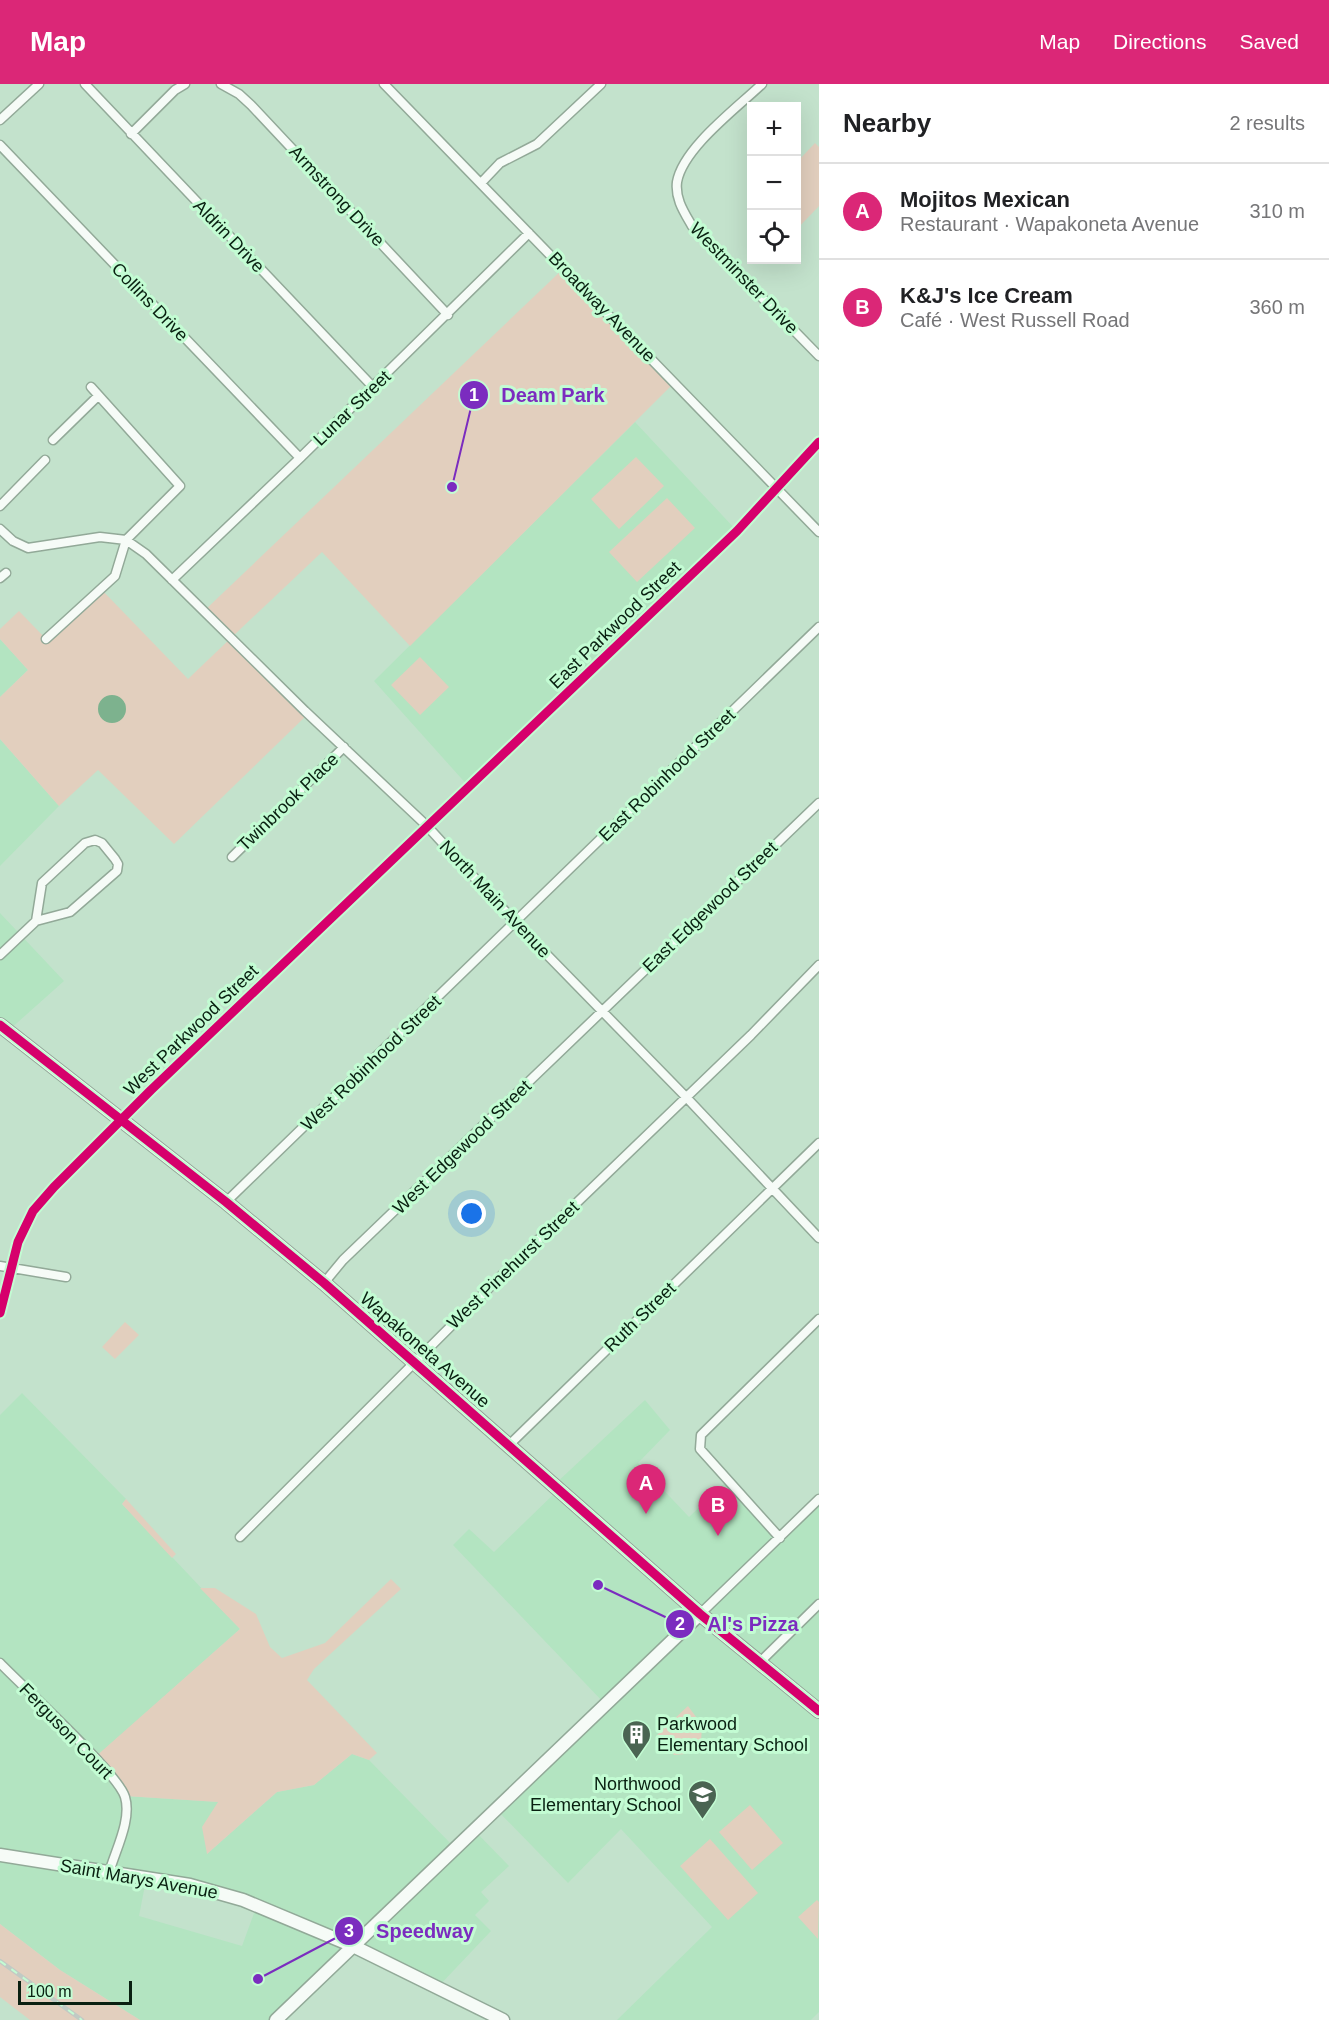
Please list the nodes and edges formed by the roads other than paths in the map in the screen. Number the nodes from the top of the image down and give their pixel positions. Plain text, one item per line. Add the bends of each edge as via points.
1 (39, 84) edge
2 (86, 84) edge
3 (185, 84) edge
4 (221, 84) edge
5 (384, 84) edge
6 (601, 84) edge
7 (762, 84) edge
8 (0, 120) edge
9 (131, 134) junction
10 (0, 145) edge
11 (481, 183) junction
12 (529, 233) junction
13 (448, 315) junction
14 (819, 356) edge
15 (91, 387) dead end
16 (373, 387) junction
17 (98, 396) junction
18 (53, 440) dead end
19 (819, 442) edge
20 (300, 458) junction
21 (45, 460) dead end
22 (778, 489) junction
23 (0, 506) edge
24 (0, 529) edge
25 (819, 532) edge
26 (126, 540) junction
27 (172, 580) junction
28 (819, 627) edge
29 (46, 639) dead end
30 (344, 747) junction
31 (819, 802) edge
32 (427, 826) junction
33 (232, 857) dead end
34 (36, 921) junction
35 (516, 924) junction
36 (0, 955) edge
37 (819, 965) edge
38 (602, 1012) junction
39 (0, 1025) edge
40 (686, 1097) junction
41 (121, 1119) junction
42 (819, 1143) edge
43 (772, 1188) junction
44 (226, 1202) junction
45 (819, 1238) edge
46 (0, 1266) edge
47 (12, 1268) junction
48 (66, 1277) dead end
49 (324, 1283) junction
50 (0, 1313) edge
51 (819, 1319) edge
52 (414, 1362) junction
53 (508, 1445) junction
54 (819, 1499) edge
55 (240, 1537) dead end
56 (780, 1538) junction
57 (819, 1604) edge
58 (700, 1614) junction
59 (760, 1662) junction
60 (0, 1663) edge
61 (819, 1711) edge
62 (0, 1855) edge
63 (109, 1873) junction
64 (353, 1946) junction
65 (276, 2020) edge
66 (503, 2020) edge

1 - 8 street
2 - 9 street, Aldrin Drive
3 - 9 street
4 - 13 street, Armstrong Drive via 251,105
5 - 11 street, Broadway Avenue
6 - 11 street via 537,144 500,163
7 - 14 street, Westminster Drive via 687,158 677,183 678,200 692,226
9 - 16 street, Aldrin Drive
10 - 20 street, Collins Drive
11 - 12 street, Broadway Avenue
12 - 13 street, Lunar Street
12 - 22 street, Broadway Avenue
13 - 16 street, Lunar Street
15 - 17 street
16 - 20 street, Lunar Street
17 - 18 street
17 - 26 street via 180,486
19 - 22 street, East Parkwood Street
20 - 27 street, Lunar Street
21 - 23 street
22 - 25 street, Broadway Avenue
22 - 32 street, East Parkwood Street
24 - 26 street via 28,548 100,537
26 - 27 street, North Main Avenue
26 - 29 street via 115,576
27 - 30 street, North Main Avenue
28 - 35 street, East Robinhood Street
30 - 32 street, North Main Avenue
30 - 33 street, Twinbrook Place
31 - 38 street, East Edgewood Street
32 - 35 street, North Main Avenue
32 - 41 street, West Parkwood Street
34 - 34 street via 70,912 117,871 116,859 102,843 85,843 42,883
34 - 36 street
35 - 38 street, North Main Avenue
35 - 44 street, West Robinhood Street
37 - 40 street, West Pinehurst Street
38 - 40 street, North Main Avenue
38 - 49 street, West Edgewood Street via 351,1252
39 - 41 main road, Wapakoneta Avenue
40 - 43 street, North Main Avenue
40 - 52 street, West Pinehurst Street
41 - 44 main road, Wapakoneta Avenue
41 - 47 street, West Parkwood Street via 33,1211 18,1242
42 - 43 street, Ruth Street
43 - 45 street, North Main Avenue
43 - 53 street, Ruth Street
44 - 49 main road, Wapakoneta Avenue
46 - 47 street
47 - 48 street
47 - 50 street, West Parkwood Street
49 - 52 main road, Wapakoneta Avenue
51 - 56 street via 701,1435 700,1449
52 - 53 main road, Wapakoneta Avenue
52 - 55 street, West Pinehurst Street
53 - 58 main road, Wapakoneta Avenue
54 - 56 street
56 - 58 street
57 - 59 street
58 - 59 main road, Wapakoneta Avenue
58 - 64 main road
59 - 61 main road, Wapakoneta Avenue
60 - 63 street, Ferguson Court via 111,1774 125,1796 126,1812
62 - 63 main road, Saint Marys Avenue
63 - 64 main road, Saint Marys Avenue via 190,1885 243,1900
64 - 65 main road
64 - 66 main road, Saint Marys Avenue

